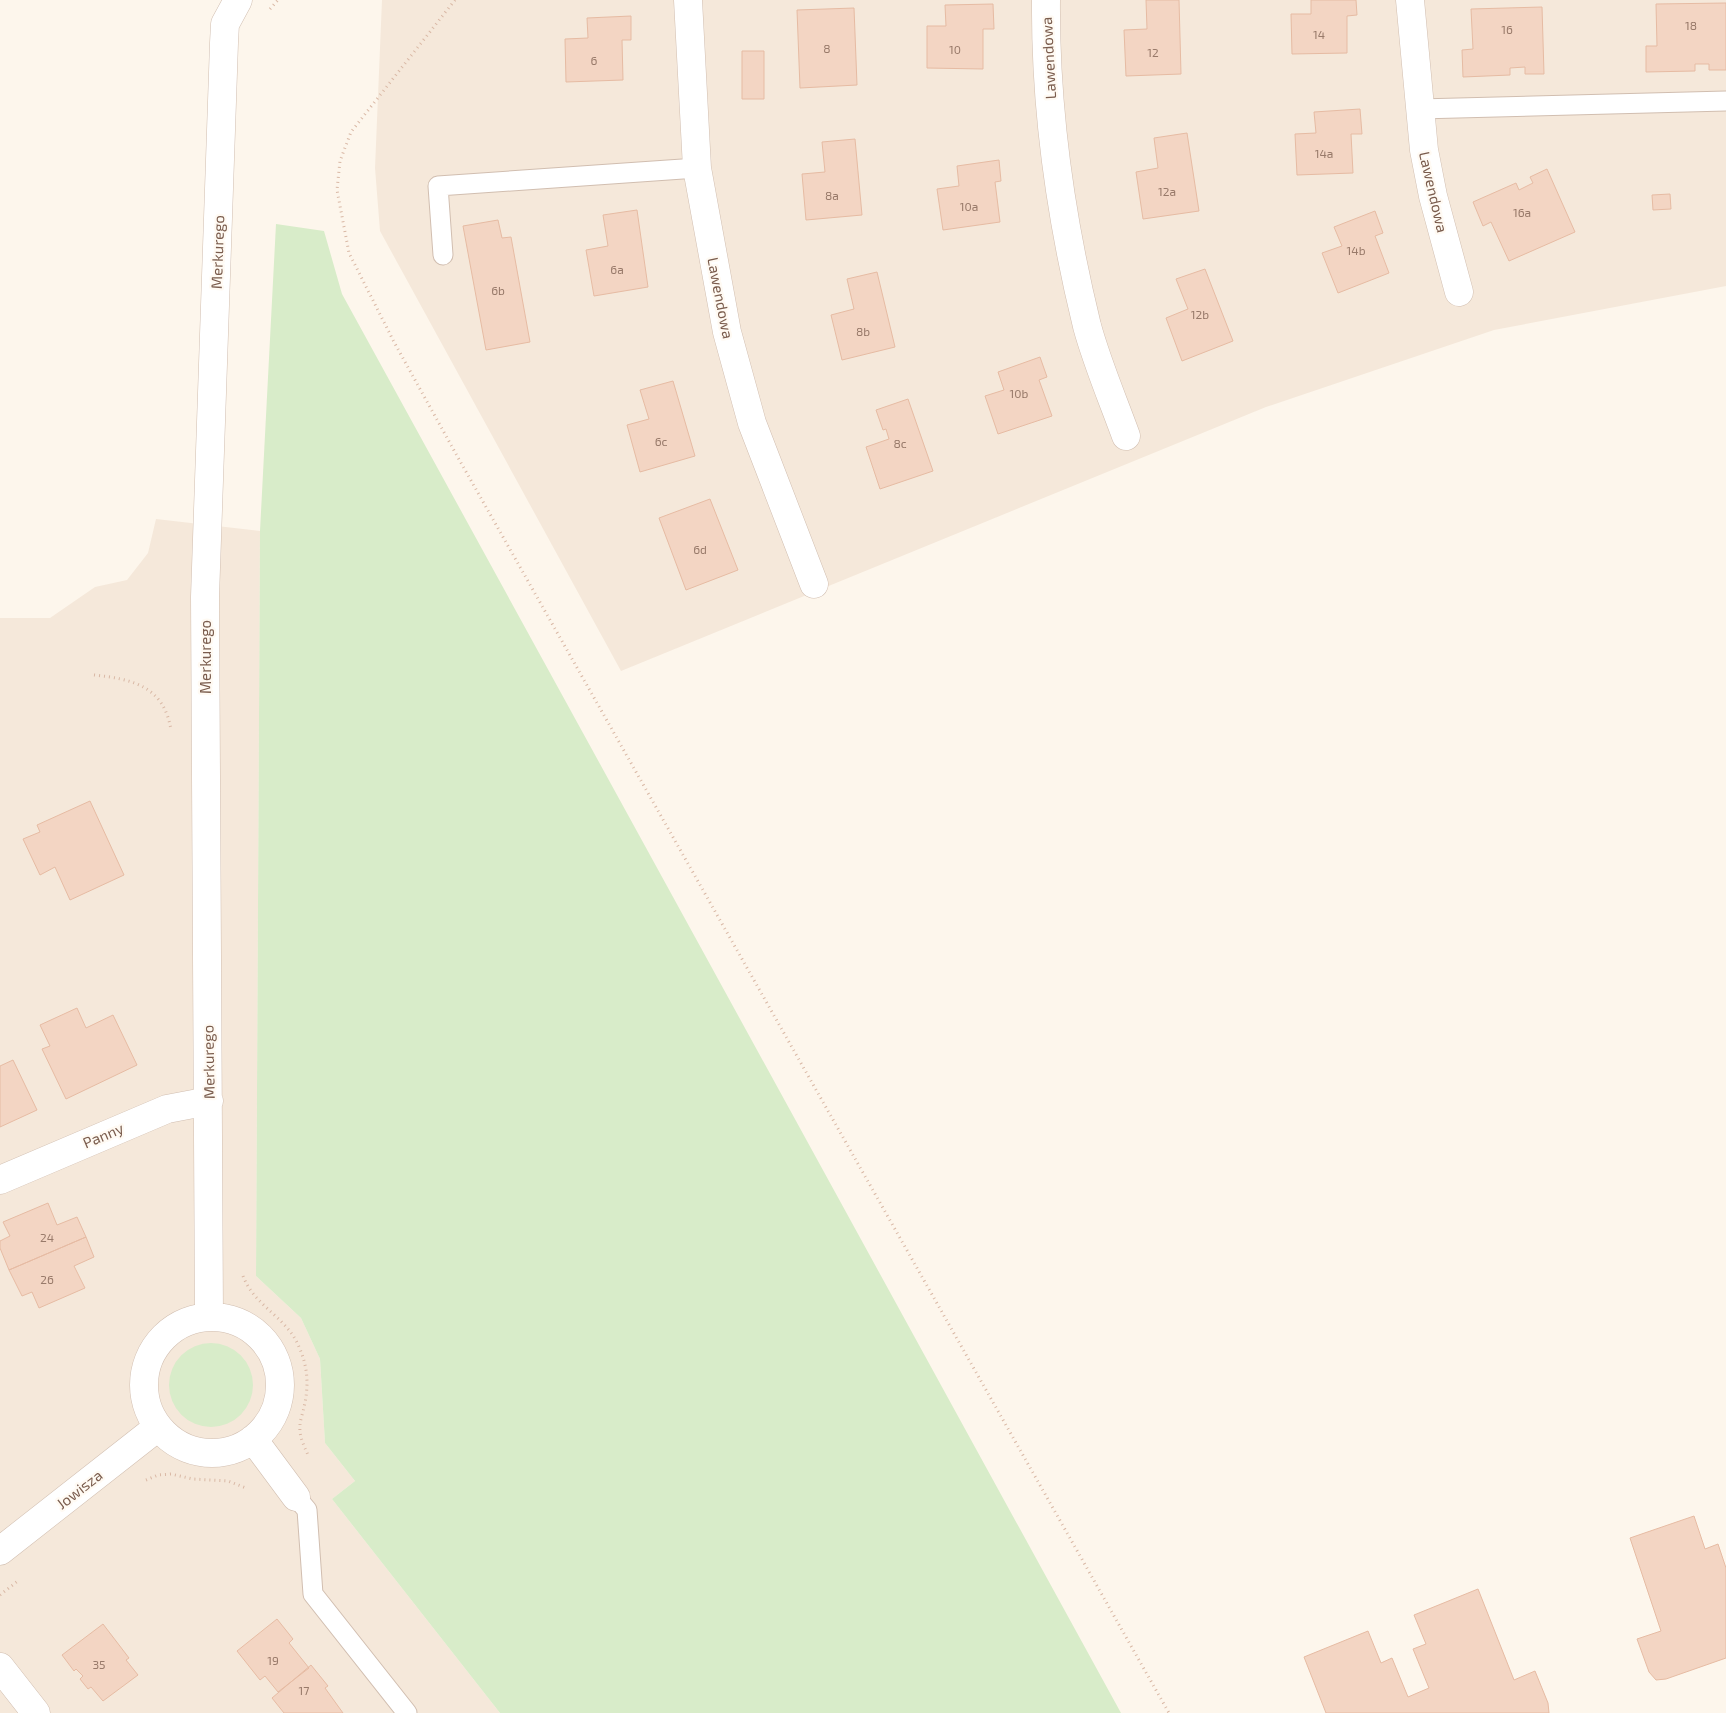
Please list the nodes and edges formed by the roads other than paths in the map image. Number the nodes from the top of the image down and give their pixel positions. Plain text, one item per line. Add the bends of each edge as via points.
1 (238, 0) edge
2 (688, 0) edge
3 (1046, 0) edge
4 (1410, 0) edge
5 (1726, 101) edge
6 (1419, 109) junction
7 (697, 168) junction
8 (443, 255) dead end
9 (1459, 292) dead end
10 (1126, 436) dead end
11 (814, 584) dead end
12 (209, 1101) junction
13 (0, 1180) edge
14 (209, 1317) junction
15 (158, 1427) junction
16 (253, 1440) junction
17 (296, 1497) joint
18 (0, 1551) edge
19 (0, 1667) edge
20 (36, 1713) edge
21 (407, 1713) edge

1 - 12 street, Merkurego via 225,24 205,597
2 - 7 street, Lawendowa
3 - 10 street, Lawendowa via 1051,114 1063,218 1088,328
4 - 6 street, Lawendowa
5 - 6 lane
6 - 9 street, Lawendowa via 1433,196
7 - 8 lane via 438,186
7 - 11 street, Lawendowa via 727,332 750,414
12 - 13 street, Panny via 167,1109
12 - 14 street, Merkurego
14 - 15 street via 185,1322 164,1336 150,1356 144,1380 146,1405
14 - 16 street via 230,1319 250,1328 266,1343 276,1362 280,1383 277,1405 268,1424
15 - 16 street via 173,1442 193,1451 213,1454
15 - 18 street, Jowisza
16 - 17 street
17 - 21 lane via 307,1510 313,1594
19 - 20 street

